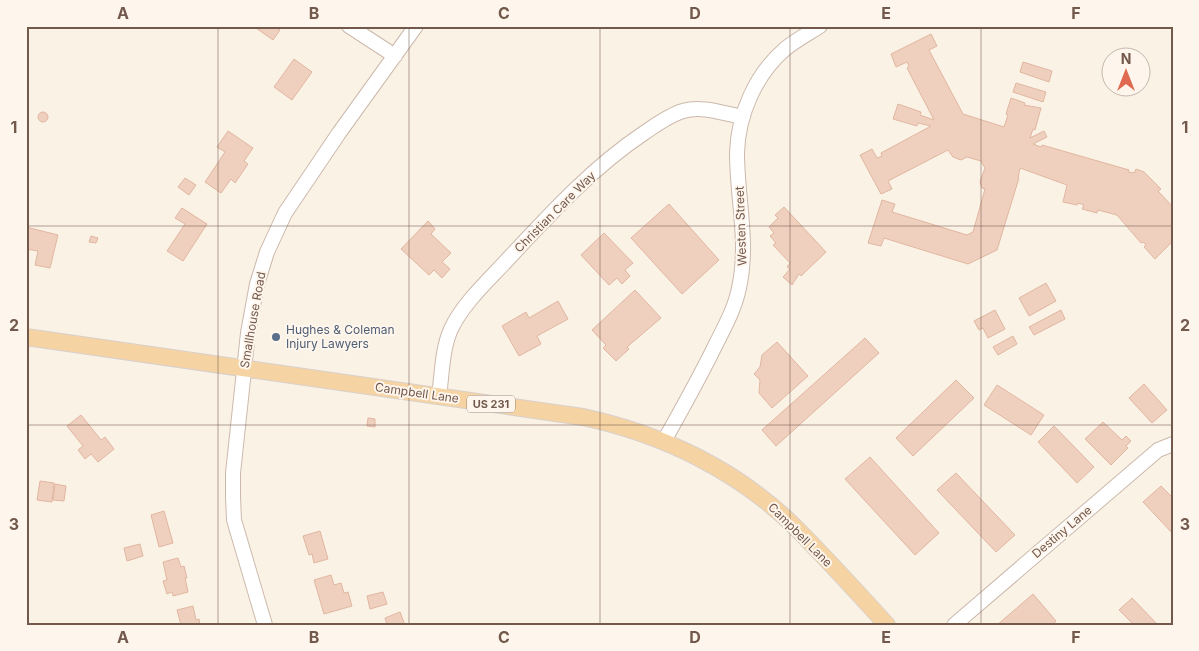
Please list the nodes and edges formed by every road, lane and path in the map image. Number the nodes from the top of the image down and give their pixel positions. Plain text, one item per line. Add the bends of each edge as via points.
1 (349, 26) edge
2 (416, 26) edge
3 (820, 26) edge
4 (395, 56) junction
5 (743, 117) junction
6 (26, 337) edge
7 (244, 368) junction
8 (439, 396) junction
9 (664, 441) junction
10 (1173, 444) edge
11 (264, 625) edge
12 (887, 625) edge
13 (954, 625) edge

1 - 4 street
2 - 4 street, Smallhouse Road
3 - 5 street, Westen Street via 775,59 755,88
4 - 7 street, Smallhouse Road via 286,213 267,252 257,284
5 - 8 street, Christian Care Way via 700,109 677,113 629,143 578,188 516,250 459,315 446,346
5 - 9 street, Westen Street via 737,153 744,246 739,292 729,318
6 - 7 main road, Campbell Lane / US 231
7 - 8 main road, Campbell Lane / US 231
7 - 11 street, Smallhouse Road via 233,473 234,520
8 - 9 main road, Campbell Lane / US 231 via 583,417 636,430
9 - 12 main road, Campbell Lane / US 231 via 712,465 765,500 795,527
10 - 13 street, Destiny Lane via 1158,450

